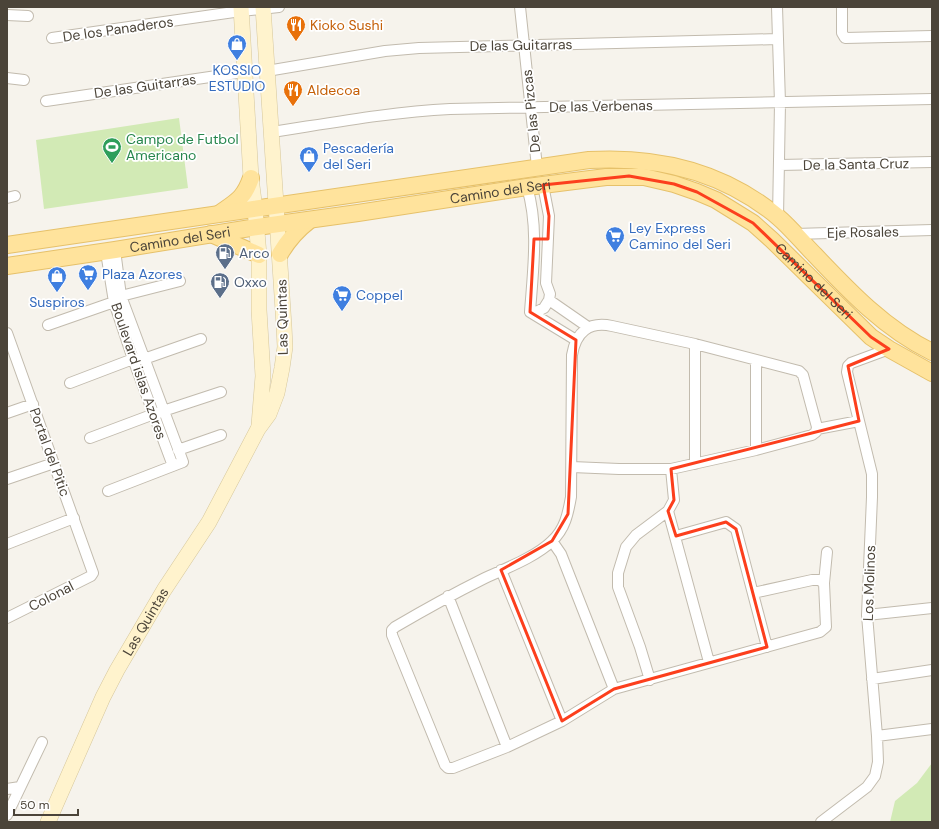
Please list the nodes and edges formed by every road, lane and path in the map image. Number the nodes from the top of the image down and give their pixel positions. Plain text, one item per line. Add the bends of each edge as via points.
1 (280, 7) edge
2 (520, 7) edge
3 (777, 7) edge
4 (842, 7) edge
5 (263, 8) edge
6 (241, 9) edge
7 (7, 15) edge
8 (28, 16) dead end
9 (932, 36) edge
10 (52, 38) dead end
11 (778, 39) junction
12 (524, 45) junction
13 (267, 71) junction
14 (244, 72) junction
15 (7, 78) edge
16 (24, 80) dead end
17 (932, 99) edge
18 (46, 101) dead end
19 (780, 103) junction
20 (530, 108) junction
21 (272, 132) junction
22 (932, 162) edge
23 (779, 165) junction
24 (537, 167) junction
25 (251, 178) junction
26 (543, 185) junction
27 (527, 187) junction
28 (276, 205) junction
29 (255, 209) junction
30 (219, 214) junction
31 (778, 217) junction
32 (311, 220) junction
33 (278, 224) junction
34 (257, 227) junction
35 (932, 230) edge
36 (211, 234) junction
37 (795, 234) junction
38 (534, 239) junction
39 (548, 239) junction
40 (7, 245) edge
41 (111, 251) junction
42 (280, 254) junction
43 (259, 255) junction
44 (7, 266) edge
45 (180, 281) dead end
46 (532, 282) junction
47 (546, 283) junction
48 (117, 299) junction
49 (549, 300) junction
50 (530, 312) junction
51 (48, 325) dead end
52 (588, 327) junction
53 (7, 333) edge
54 (201, 339) dead end
55 (576, 340) junction
56 (695, 344) junction
57 (10, 349) edge
58 (889, 349) junction
59 (932, 352) edge
60 (133, 359) junction
61 (144, 359) junction
62 (756, 360) junction
63 (932, 373) edge
64 (70, 383) dead end
65 (221, 392) dead end
66 (33, 404) junction
67 (7, 413) edge
68 (159, 413) junction
69 (859, 421) junction
70 (258, 429) junction
71 (817, 429) junction
72 (221, 435) dead end
73 (90, 438) dead end
74 (178, 450) junction
75 (756, 450) junction
76 (54, 462) junction
77 (178, 464) junction
78 (695, 464) junction
79 (572, 467) junction
80 (671, 469) junction
81 (7, 479) edge
82 (108, 491) dead end
83 (668, 511) junction
84 (74, 518) junction
85 (676, 536) junction
86 (552, 541) junction
87 (7, 544) edge
88 (827, 552) dead end
89 (501, 570) junction
90 (93, 572) joint
91 (824, 583) junction
92 (753, 593) junction
93 (448, 596) junction
94 (932, 608) edge
95 (867, 616) junction
96 (7, 618) edge
97 (767, 646) junction
98 (709, 662) junction
99 (932, 670) edge
100 (872, 679) junction
101 (650, 680) junction
102 (614, 689) junction
103 (562, 721) junction
104 (932, 729) edge
105 (877, 736) junction
106 (42, 742) dead end
107 (507, 747) junction
108 (20, 787) junction
109 (7, 790) edge
110 (7, 815) edge
111 (48, 822) edge
112 (821, 822) edge

1 - 5 street, De los Panaderos
2 - 12 street, De las Pizcas
3 - 11 street
4 - 9 street via 842,34 845,38
5 - 6 street, De los Panaderos
5 - 13 street, Las Quintas
6 - 10 street, De los Panaderos
6 - 14 street, Las Quintas
7 - 8 street
11 - 12 street, De las Guitarras
11 - 19 street
12 - 13 street, De las Guitarras via 419,48
12 - 20 street, De las Pizcas
13 - 21 street, Las Quintas
14 - 18 street, De las Guitarras
14 - 25 street, Las Quintas
15 - 16 street
17 - 19 street, De las Verbenas
19 - 20 street, De las Verbenas
19 - 23 street
20 - 21 street, De las Verbenas via 417,111
20 - 24 street, De las Pizcas
21 - 28 street, Las Quintas
22 - 23 street, De la Santa Cruz
23 - 31 street
24 - 28 main road, Camino del Seri
24 - 31 main road, Camino del Seri via 613,159 665,164 698,172 728,185
25 - 29 street, Las Quintas
25 - 30 main road via 241,197
26 - 27 main road, Camino del Seri
26 - 39 street via 549,216
26 - 58 main road, Camino del Seri via 606,177 644,177 674,184 716,200 758,227 871,337
27 - 32 main road, Camino del Seri
27 - 38 street via 533,211
28 - 29 main road, Camino del Seri
28 - 33 street, Las Quintas
29 - 30 main road, Camino del Seri
29 - 34 street, Las Quintas
30 - 40 main road, Camino del Seri
31 - 37 main road, Camino del Seri
32 - 33 main road, Camino del Seri
32 - 42 main road via 294,233
33 - 34 main road, Camino del Seri
33 - 42 street, Las Quintas
34 - 36 main road, Camino del Seri
34 - 43 street, Las Quintas
35 - 37 street, Eje Rosales
36 - 41 main road, Camino del Seri
36 - 43 main road
37 - 59 main road, Camino del Seri via 876,316 894,330
38 - 39 street
38 - 46 street
39 - 47 street
41 - 44 main road, Camino del Seri
41 - 48 street, Boulevard islas Azores
42 - 70 street, Las Quintas via 285,347 274,403
43 - 70 street, Las Quintas via 264,376
45 - 48 street
46 - 47 street
46 - 50 street
47 - 49 street
48 - 51 street
48 - 60 street, Boulevard islas Azores
48 - 61 street, Boulevard islas Azores
49 - 50 street via 541,310
49 - 52 street
50 - 55 street
52 - 55 street
52 - 56 street via 606,324
53 - 57 street, Portal del Pitic
54 - 61 street
55 - 79 street via 572,355
56 - 62 street
56 - 78 street
57 - 66 street, Portal del Pitic
58 - 63 main road, Camino del Seri
58 - 69 street, Los Molinos via 851,362 848,366 847,372
60 - 61 street
60 - 64 street
60 - 68 street, Boulevard islas Azores
61 - 68 street, Boulevard islas Azores
62 - 71 street via 802,372
62 - 75 street
65 - 68 street
66 - 67 street
66 - 76 street, Portal del Pitic
68 - 73 street
68 - 74 street, Boulevard islas Azores
68 - 77 street, Boulevard islas Azores
69 - 71 street
69 - 95 street, Los Molinos via 872,474
70 - 111 street, Las Quintas via 208,522 117,670
71 - 75 street via 812,435
72 - 74 street
74 - 77 street, Boulevard islas Azores
75 - 78 street
76 - 81 street
76 - 84 street, Portal del Pitic
77 - 82 street
78 - 80 street
79 - 80 street
79 - 86 street via 568,514 562,529
80 - 83 street via 674,500
83 - 85 street
83 - 101 street via 636,535 626,547 618,573 618,587
84 - 87 street
84 - 90 street, Portal del Pitic
85 - 92 street via 726,522 732,525 736,529
85 - 98 street
86 - 89 street via 538,552
86 - 102 street via 561,554
88 - 91 street
89 - 93 street
89 - 103 street
90 - 96 street, Colonal via 91,576
91 - 92 street via 812,580
91 - 97 street via 826,627 820,632
92 - 97 street
93 - 107 street
93 - 107 street via 395,627 392,635 446,767 453,768
94 - 95 street
95 - 100 street, Los Molinos
97 - 98 street
98 - 101 street
99 - 100 street
100 - 105 street, Los Molinos
101 - 102 street
102 - 103 street
103 - 107 street
104 - 105 street
105 - 112 street, Los Molinos via 878,762 872,781 859,795
106 - 108 street
108 - 109 street
108 - 110 street

